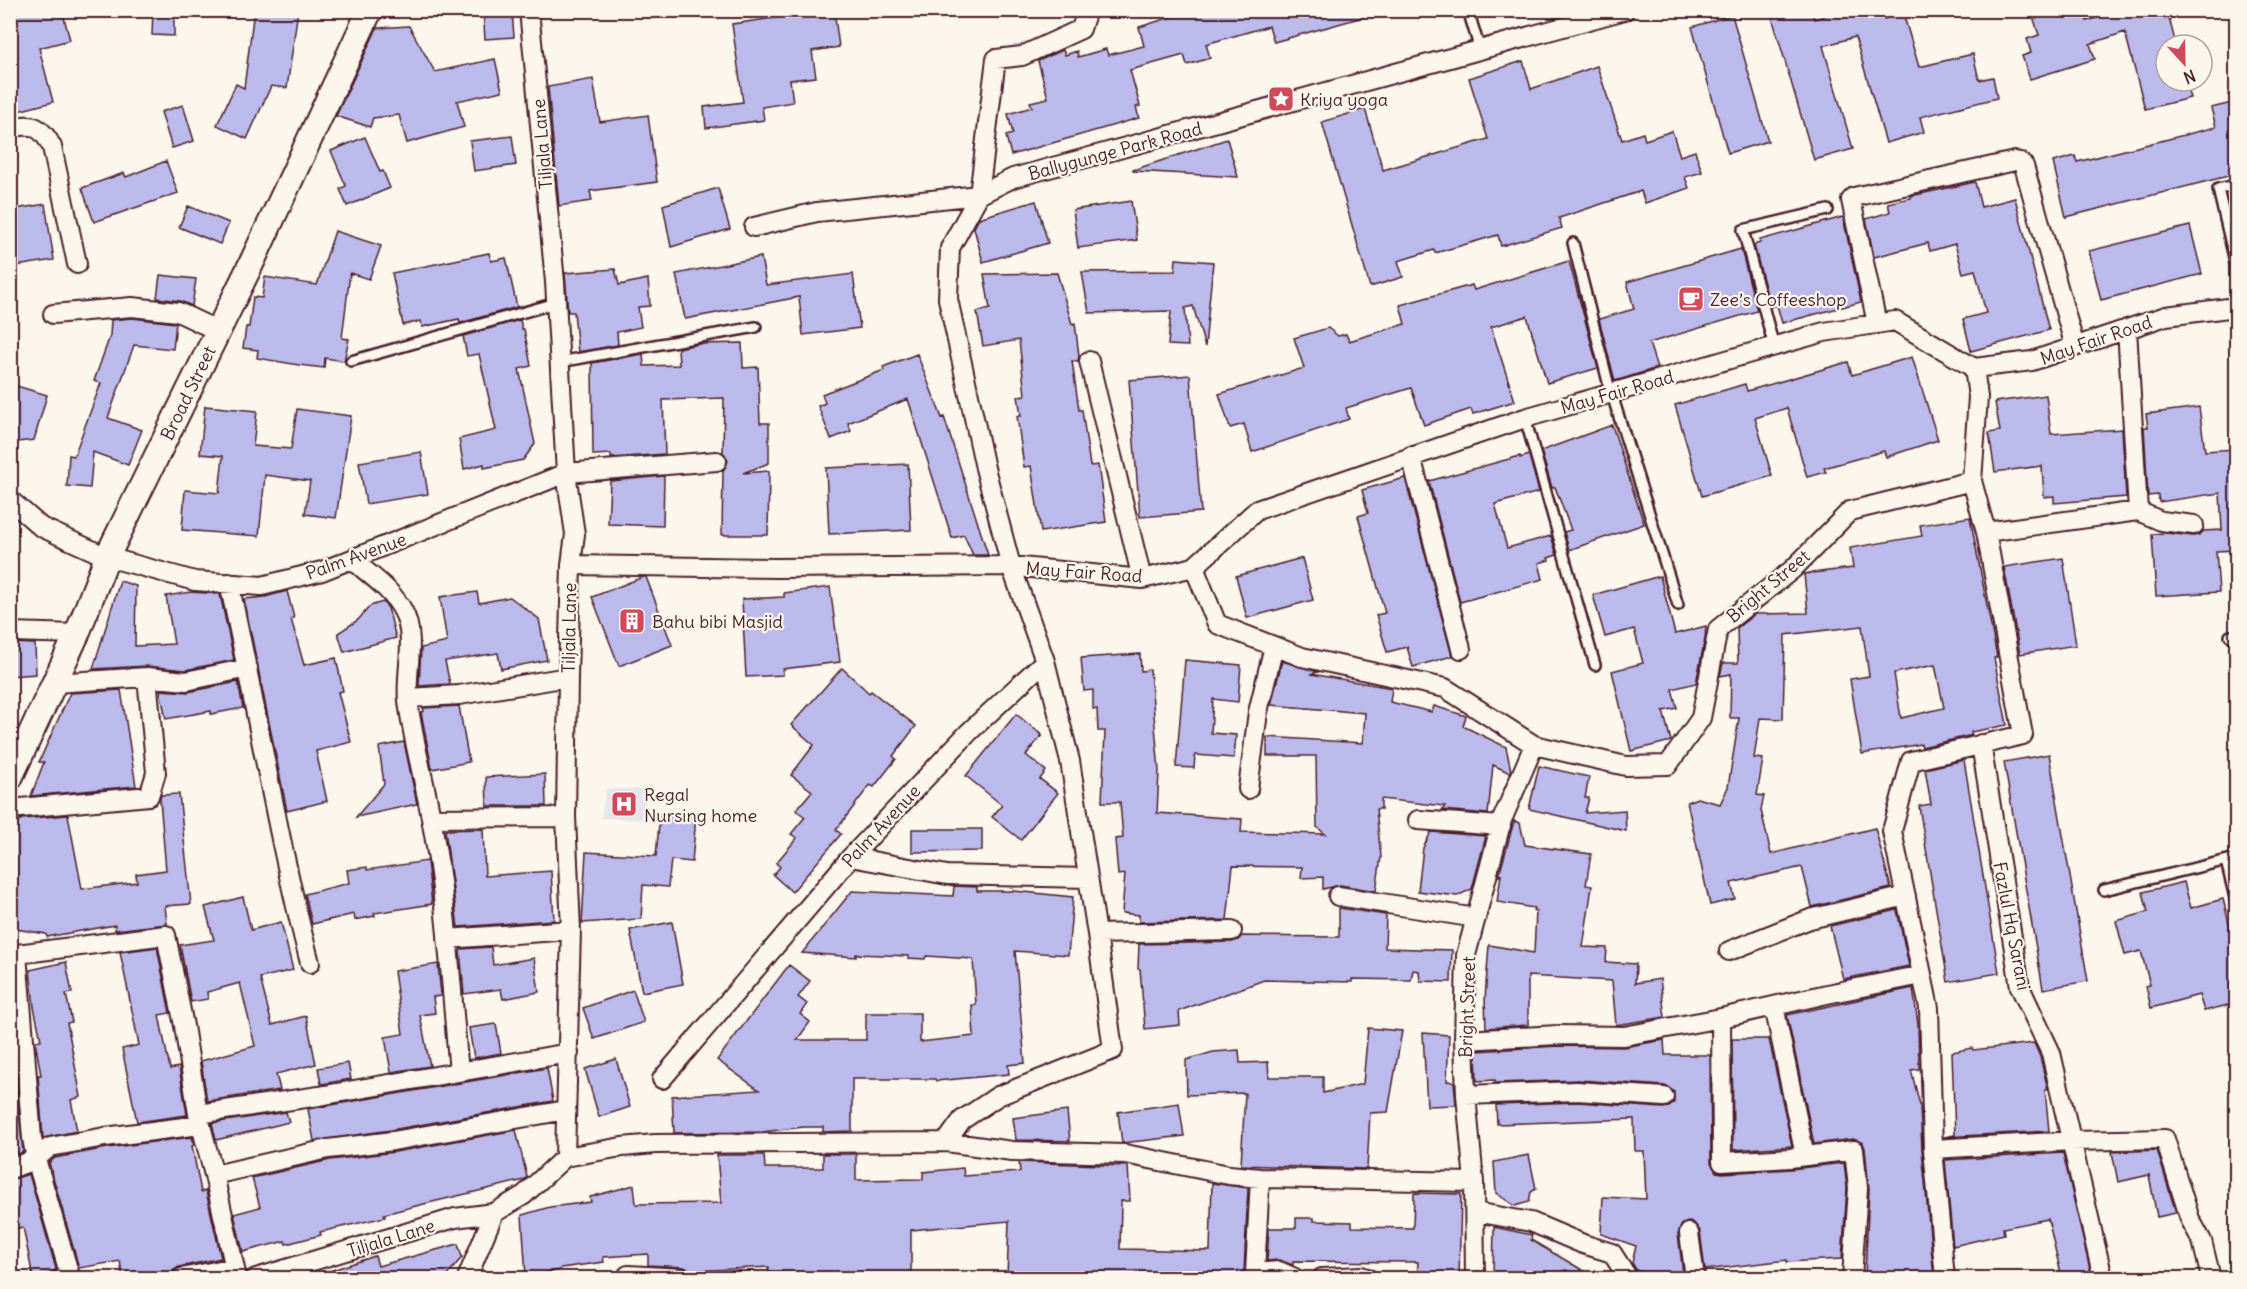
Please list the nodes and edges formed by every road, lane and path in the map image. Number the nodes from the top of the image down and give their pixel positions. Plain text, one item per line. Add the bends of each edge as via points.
1 (370, 10) edge
2 (529, 10) edge
3 (1087, 10) edge
4 (1468, 10) edge
5 (1625, 10) edge
6 (1480, 50) junction
7 (10, 128) edge
8 (2236, 185) edge
9 (979, 195) junction
10 (1828, 210) dead end
11 (754, 227) dead end
12 (1573, 243) dead end
13 (77, 264) dead end
14 (2236, 266) edge
15 (556, 303) junction
16 (2236, 307) edge
17 (53, 314) dead end
18 (1877, 324) junction
19 (756, 327) dead end
20 (2127, 329) junction
21 (218, 332) junction
22 (2075, 346) junction
23 (1774, 347) junction
24 (351, 361) dead end
25 (1089, 361) dead end
26 (559, 362) junction
27 (1974, 368) junction
28 (1611, 393) junction
29 (1525, 418) junction
30 (1411, 456) junction
31 (717, 461) dead end
32 (566, 473) junction
33 (1972, 481) junction
34 (10, 500) edge
35 (2138, 511) junction
36 (2194, 525) dead end
37 (1986, 532) junction
38 (107, 557) junction
39 (352, 559) junction
40 (571, 565) junction
41 (1011, 566) junction
42 (1194, 567) junction
43 (1142, 579) junction
44 (228, 583) junction
45 (1677, 604) dead end
46 (10, 632) edge
47 (77, 634) junction
48 (1274, 646) junction
49 (1461, 649) dead end
50 (1045, 661) junction
51 (1595, 665) dead end
52 (248, 668) junction
53 (147, 677) junction
54 (568, 677) junction
55 (54, 683) junction
56 (408, 698) junction
57 (1982, 744) junction
58 (1534, 745) junction
59 (10, 778) edge
60 (1248, 789) dead end
61 (10, 809) edge
62 (566, 817) junction
63 (432, 818) junction
64 (1418, 820) dead end
65 (1501, 826) junction
66 (851, 857) junction
67 (2236, 858) edge
68 (2226, 861) junction
69 (1088, 878) junction
70 (2104, 890) dead end
71 (1338, 896) dead end
72 (1906, 896) junction
73 (2236, 902) edge
74 (1476, 918) junction
75 (572, 930) junction
76 (1232, 930) dead end
77 (1097, 934) junction
78 (447, 939) junction
79 (1729, 951) dead end
80 (14, 953) edge
81 (310, 963) dead end
82 (1922, 975) junction
83 (1773, 1006) junction
84 (1721, 1018) junction
85 (1464, 1040) junction
86 (569, 1053) junction
87 (459, 1072) junction
88 (662, 1079) dead end
89 (1466, 1095) junction
90 (1664, 1097) dead end
91 (566, 1110) junction
92 (199, 1120) junction
93 (2072, 1141) junction
94 (946, 1142) junction
95 (1933, 1149) junction
96 (1805, 1156) junction
97 (566, 1157) junction
98 (36, 1159) junction
99 (10, 1169) edge
100 (214, 1175) junction
101 (1260, 1178) junction
102 (1474, 1182) junction
103 (1475, 1212) junction
104 (494, 1213) junction
105 (1689, 1233) dead end
106 (235, 1273) edge
107 (628, 1277) edge
108 (67, 1278) edge
109 (182, 1278) edge
110 (256, 1278) edge
111 (467, 1278) edge
112 (683, 1278) edge
113 (1295, 1278) edge
114 (1322, 1278) edge
115 (1367, 1278) edge
116 (1475, 1278) edge
117 (1628, 1278) edge
118 (1695, 1278) edge
119 (1852, 1278) edge
120 (1945, 1278) edge
121 (2103, 1278) edge
122 (2211, 1278) edge

1 - 21 street, Broad Street
2 - 15 street, Tiljala Lane
3 - 9 street via 1081,29 1023,56 996,59
4 - 6 lane
5 - 6 street, Ballygunge Park Road
6 - 9 street, Ballygunge Park Road via 1013,178
7 - 13 street via 34,126 45,133 52,147
8 - 14 lane via 2218,189
9 - 11 street via 817,212
9 - 41 street via 950,248 948,299
10 - 23 lane via 1743,230
12 - 28 lane
15 - 24 lane
15 - 26 street, Tiljala Lane
16 - 20 street, May Fair Road via 2166,316
17 - 21 street via 132,308 178,312
18 - 22 street via 1851,200 2015,161 2024,166
18 - 23 street, May Fair Road via 1824,332
18 - 27 street, May Fair Road via 1895,321
19 - 26 lane
20 - 22 street, May Fair Road
20 - 35 street
21 - 38 street, Broad Street
22 - 27 street, May Fair Road via 2031,362
23 - 28 street, May Fair Road
25 - 43 street
26 - 32 street, Tiljala Lane
27 - 33 street via 1978,398
28 - 29 street, May Fair Road
28 - 45 lane
29 - 30 street, May Fair Road
29 - 51 lane
30 - 42 street, May Fair Road via 1257,510
30 - 49 street
31 - 32 street, Palm Avenue
32 - 39 street, Palm Avenue
32 - 40 street, Tiljala Lane via 575,534
33 - 37 street
33 - 58 street, Bright Street via 1850,511 1793,569 1718,629 1701,718 1668,765 1626,766
34 - 38 street, Palm Avenue via 41,527
35 - 36 street via 2162,521
35 - 37 street
37 - 57 street via 2023,735
38 - 44 street, Palm Avenue via 195,581
38 - 47 street, Broad Street
39 - 44 street, Palm Avenue via 262,586
39 - 56 street via 392,594 404,611 409,627
40 - 41 street, May Fair Road
40 - 54 street, Tiljala Lane
41 - 43 street, May Fair Road
41 - 50 street
42 - 43 street, May Fair Road
42 - 48 street, Bright Street via 1217,624
44 - 52 street
46 - 47 street
47 - 55 street, Broad Street
48 - 58 street, Bright Street via 1302,657 1445,688
48 - 60 street via 1258,712
50 - 66 street, Palm Avenue via 969,732
50 - 69 street via 1070,761
52 - 53 street via 186,681
52 - 81 street
53 - 55 street
53 - 61 street via 156,773 149,796
54 - 56 street via 459,695
54 - 62 street, Tiljala Lane
55 - 59 street, Broad Street
56 - 63 street
57 - 72 street via 1911,760 1892,831
57 - 93 street, Fazlul Hq Sarani via 2020,987 2051,1053
58 - 65 street, Bright Street
62 - 63 street
62 - 75 street, Tiljala Lane
63 - 78 street
64 - 65 street
65 - 74 street, Bright Street
66 - 69 street via 947,875
66 - 88 street, Palm Avenue
67 - 68 lane
68 - 70 lane
68 - 73 lane
69 - 77 street
71 - 74 street
72 - 79 street via 1810,919
72 - 82 street
74 - 85 street, Bright Street via 1466,955
75 - 78 street
75 - 86 street, Tiljala Lane
76 - 77 street
77 - 94 street via 1113,1050 998,1096 962,1120
78 - 87 street
80 - 92 street via 166,935
80 - 98 street
82 - 83 street
82 - 95 street via 1929,1008
83 - 84 street
83 - 96 street
84 - 85 street via 1624,1035
84 - 96 street via 1722,1162
85 - 89 street, Bright Street
86 - 87 street
86 - 91 street, Tiljala Lane
87 - 92 street
89 - 90 street via 1577,1091
89 - 102 street, Bright Street
91 - 97 street, Tiljala Lane
91 - 100 street via 328,1149
92 - 98 street via 50,1147
92 - 100 street
93 - 95 street
93 - 121 street, Fazlul Hq Sarani
93 - 122 street via 2165,1139 2190,1219 2202,1241
94 - 97 street via 655,1144
94 - 101 street via 1012,1151 1125,1154
95 - 120 street
96 - 119 street via 1854,1150 1858,1188
97 - 104 street, Tiljala Lane via 524,1195
98 - 99 street
98 - 108 street
100 - 106 street
101 - 102 street
101 - 113 street via 1255,1273 1279,1271
102 - 103 street, Bright Street
103 - 116 street, Bright Street
103 - 117 street via 1531,1222 1612,1253
104 - 110 street, Tiljala Lane via 455,1218
104 - 111 street
105 - 118 street
106 - 109 street
107 - 112 street
114 - 115 street

